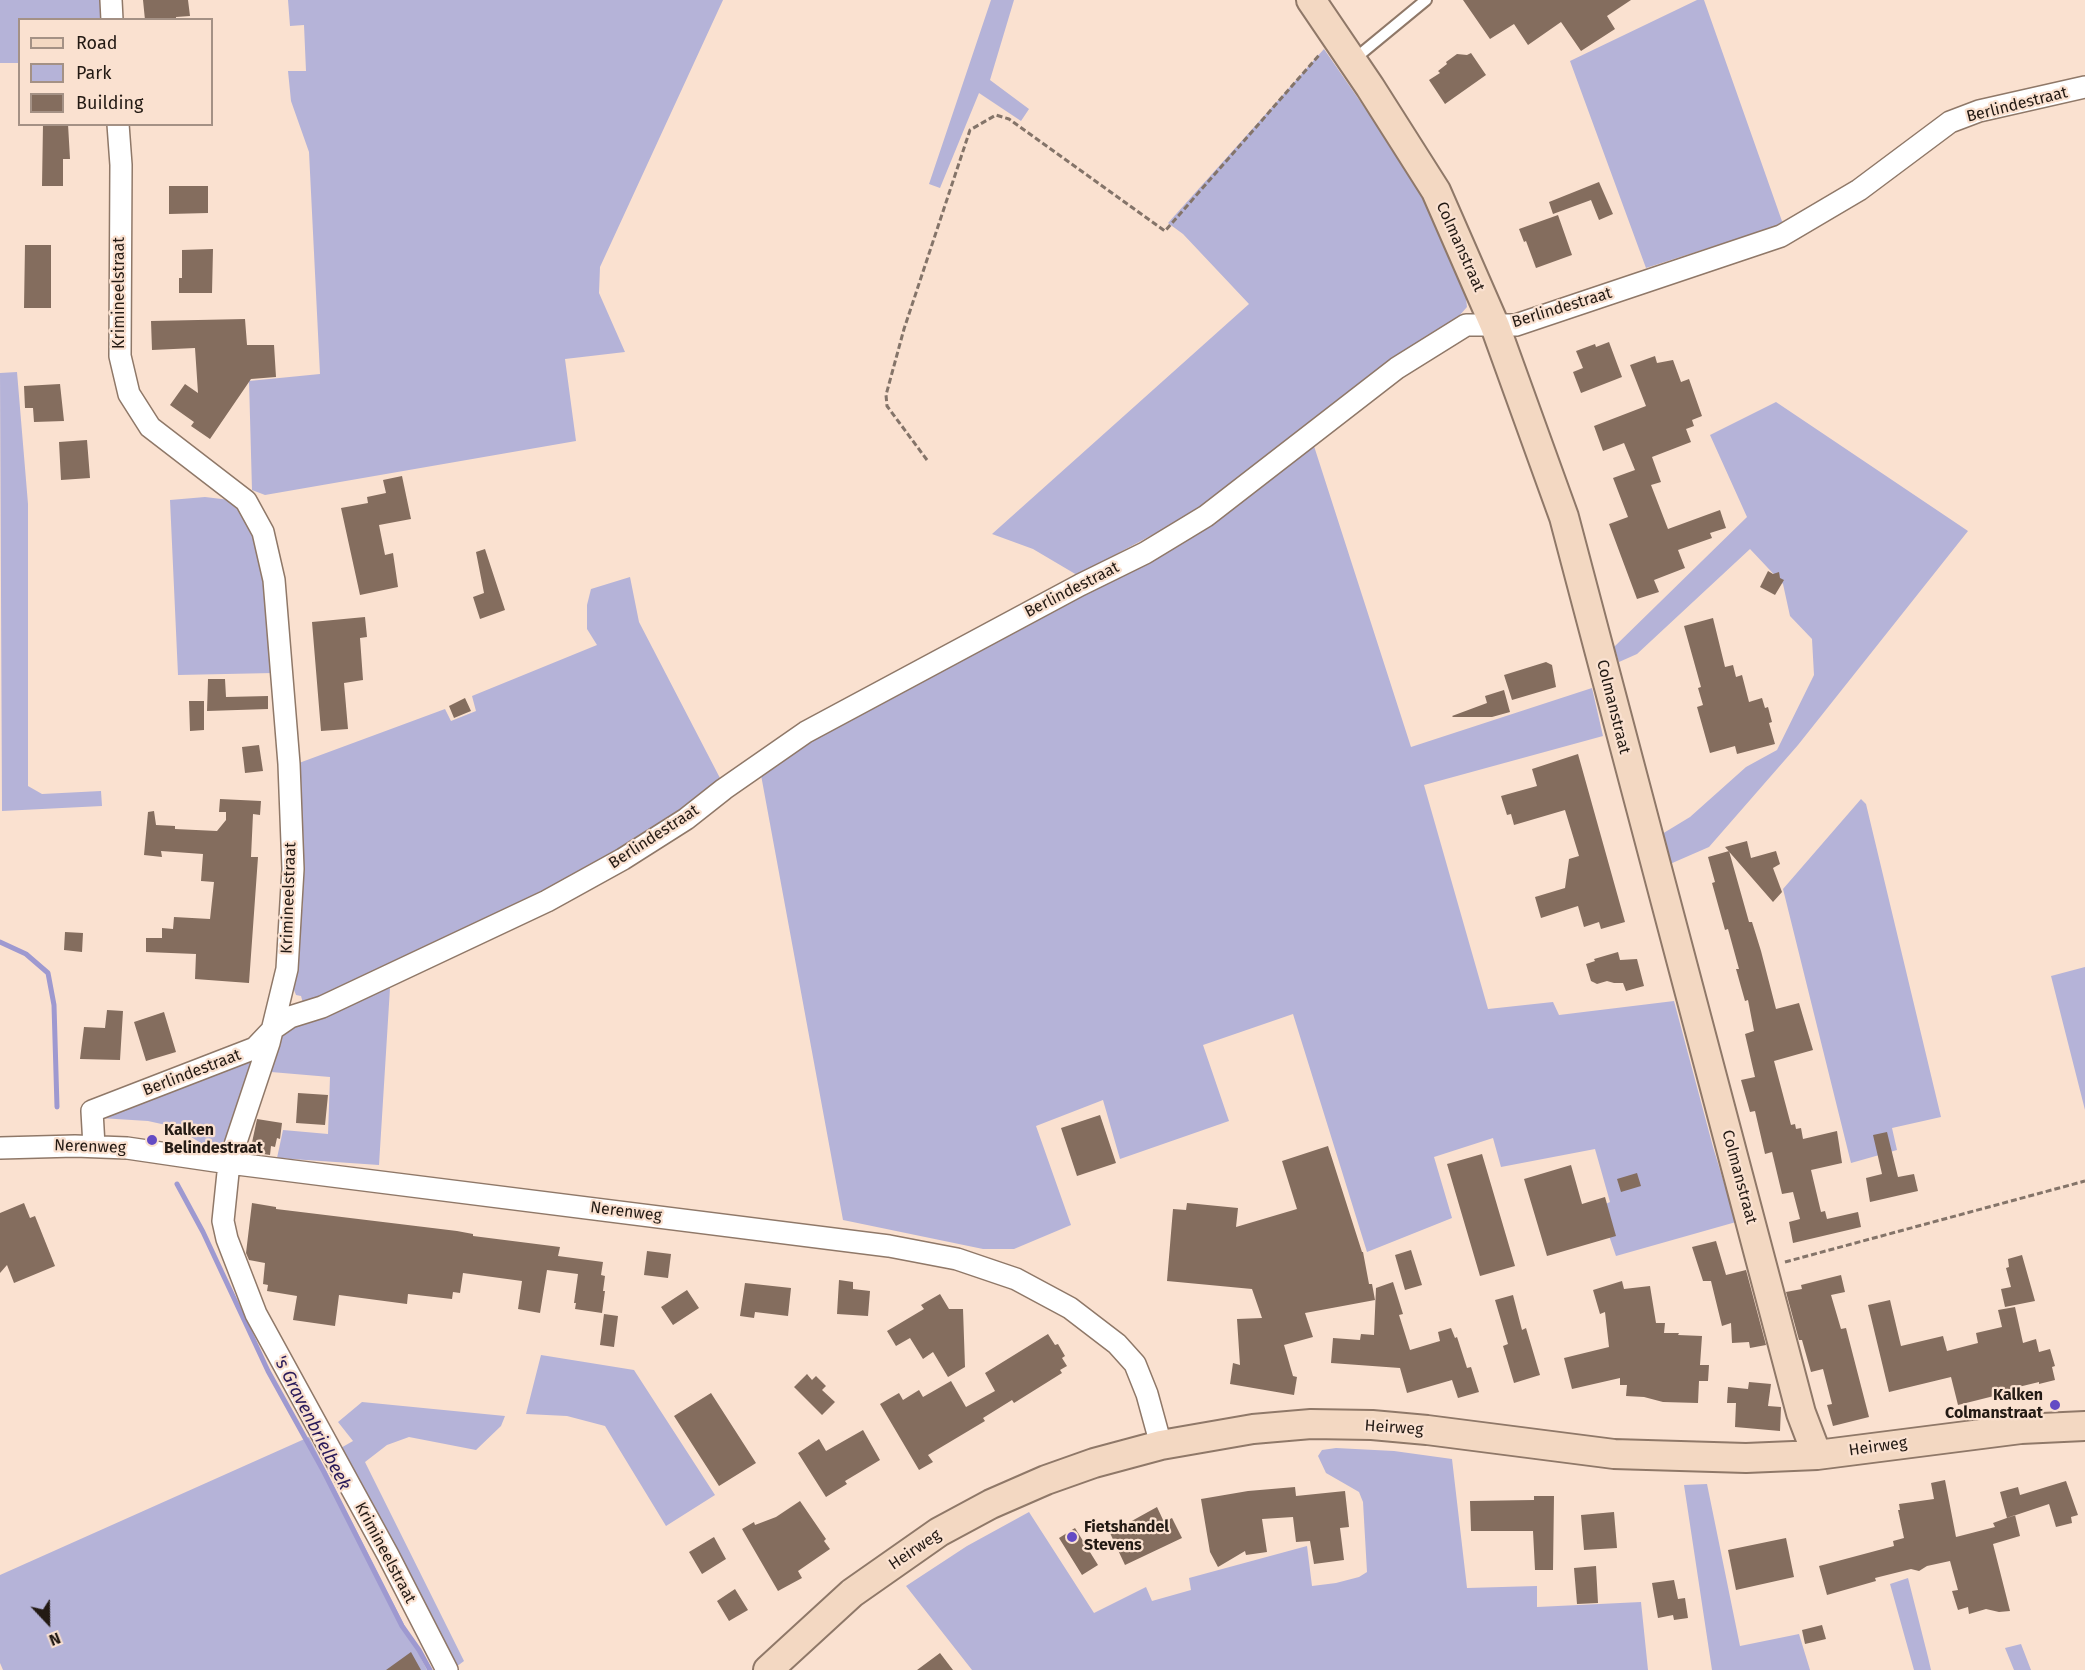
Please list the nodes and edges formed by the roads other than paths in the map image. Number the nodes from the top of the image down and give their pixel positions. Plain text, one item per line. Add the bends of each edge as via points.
1 (111, 0) edge
2 (1311, 0) edge
3 (1426, 0) edge
4 (112, 18) edge
5 (1345, 50) junction
6 (2085, 87) edge
7 (118, 126) edge
8 (1495, 326) junction
9 (274, 1028) junction
10 (94, 1146) junction
11 (0, 1148) edge
12 (229, 1163) junction
13 (2085, 1426) edge
14 (1161, 1445) junction
15 (1817, 1455) junction
16 (447, 1670) edge
17 (768, 1670) edge

1 - 4 street
2 - 5 main road, Colmanstraat
3 - 5 lane
5 - 8 main road, Colmanstraat via 1436,191
6 - 8 street, Berlindestraat via 1979,111 1950,122 1859,190 1781,236 1515,325
7 - 9 street, Krimineelstraat via 120,356 129,394 150,427 246,501 263,532 274,580 293,869 287,969
8 - 9 street, Berlindestraat via 1466,325 1396,368 1206,516 1145,553 806,732 686,819 623,859 547,901 322,1007 290,1017
8 - 15 main road, Colmanstraat via 1564,517 1801,1413
9 - 10 street, Berlindestraat via 255,1048 92,1111
9 - 12 street, Krimineelstraat
10 - 11 street, Nerenweg
10 - 12 street, Nerenweg
12 - 14 street, Nerenweg via 889,1246 957,1259 1016,1279 1070,1308 1117,1344 1135,1364
12 - 16 street, Krimineelstraat via 224,1221 227,1239 256,1314
13 - 15 main road, Heirweg via 2020,1429
14 - 15 main road, Heirweg via 1253,1429 1311,1424 1372,1425 1631,1455
14 - 17 main road, Heirweg via 1046,1480 939,1532 852,1593

